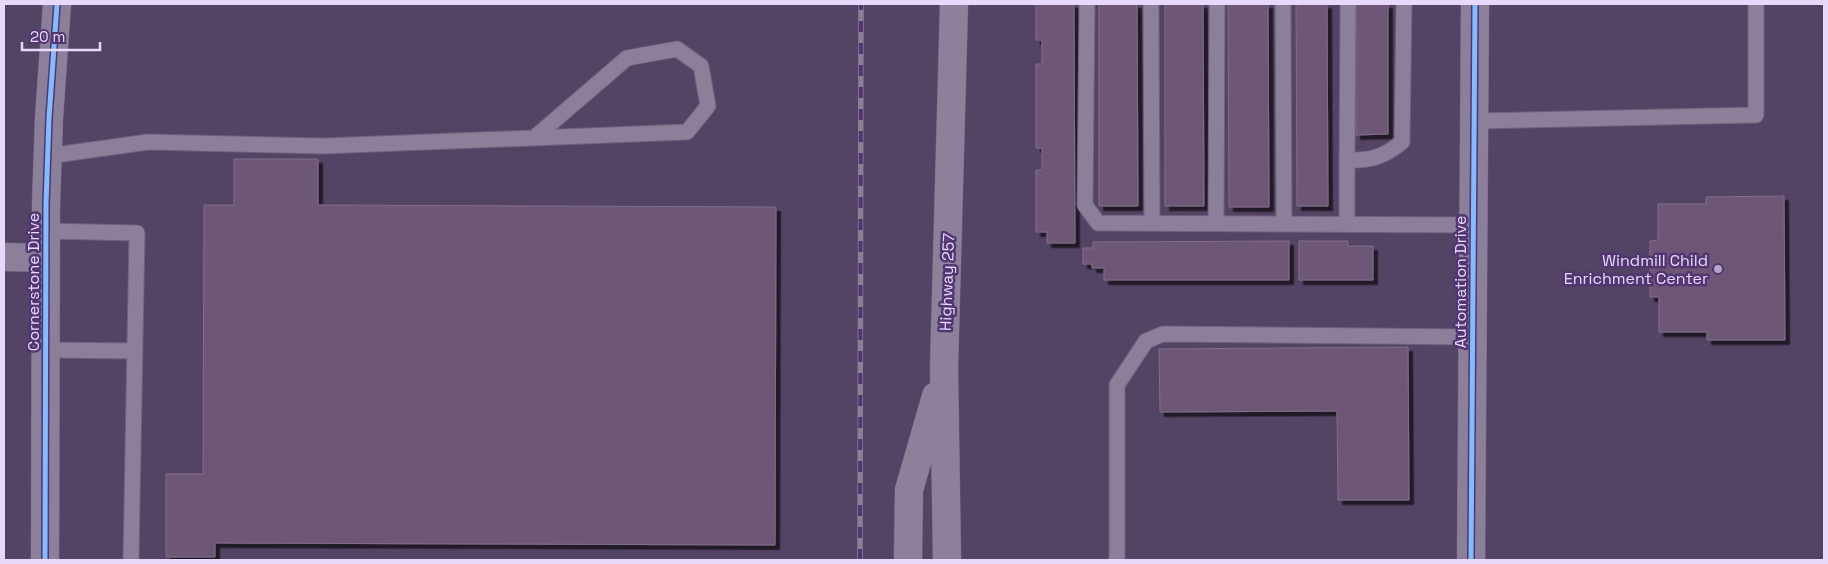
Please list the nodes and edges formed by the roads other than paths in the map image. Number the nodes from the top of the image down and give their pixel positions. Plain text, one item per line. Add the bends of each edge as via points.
1 (56, 4) edge
2 (954, 4) edge
3 (1087, 4) edge
4 (1151, 4) edge
5 (1217, 4) edge
6 (1283, 4) edge
7 (1348, 4) edge
8 (1404, 4) edge
9 (1475, 4) edge
10 (1756, 4) edge
11 (1474, 122) junction
12 (534, 138) junction
13 (48, 156) junction
14 (1347, 160) junction
15 (1152, 223) junction
16 (1216, 223) junction
17 (1284, 224) junction
18 (1347, 224) junction
19 (1473, 225) junction
20 (46, 231) junction
21 (4, 257) edge
22 (46, 258) junction
23 (1472, 337) junction
24 (46, 350) junction
25 (135, 351) junction
26 (944, 368) junction
27 (44, 560) edge
28 (132, 560) edge
29 (908, 560) edge
30 (947, 560) edge
31 (1117, 560) edge
32 (1471, 560) edge

1 - 13 street, Cornerstone Drive
2 - 26 main road, Highway 257
3 - 15 lane via 1085,205 1098,223
4 - 15 lane
5 - 16 lane
6 - 17 lane
7 - 14 lane
8 - 14 lane via 1402,142 1368,161
9 - 11 street, Automation Drive
10 - 11 lane via 1756,114
11 - 19 street, Automation Drive
12 - 12 lane via 687,132 708,106 701,66 676,49 626,58
12 - 13 lane via 324,146 148,142
13 - 20 street, Cornerstone Drive
14 - 18 lane
15 - 16 lane
16 - 17 lane
17 - 18 lane
18 - 19 lane
19 - 23 street, Automation Drive
20 - 22 street, Cornerstone Drive
20 - 25 lane via 137,233
21 - 22 street
22 - 24 street, Cornerstone Drive
23 - 31 lane via 1163,334 1146,341 1117,385
23 - 32 street, Automation Drive
24 - 25 lane
24 - 27 street, Cornerstone Drive
25 - 28 lane
26 - 29 main road via 909,490
26 - 30 main road, Highway 257

